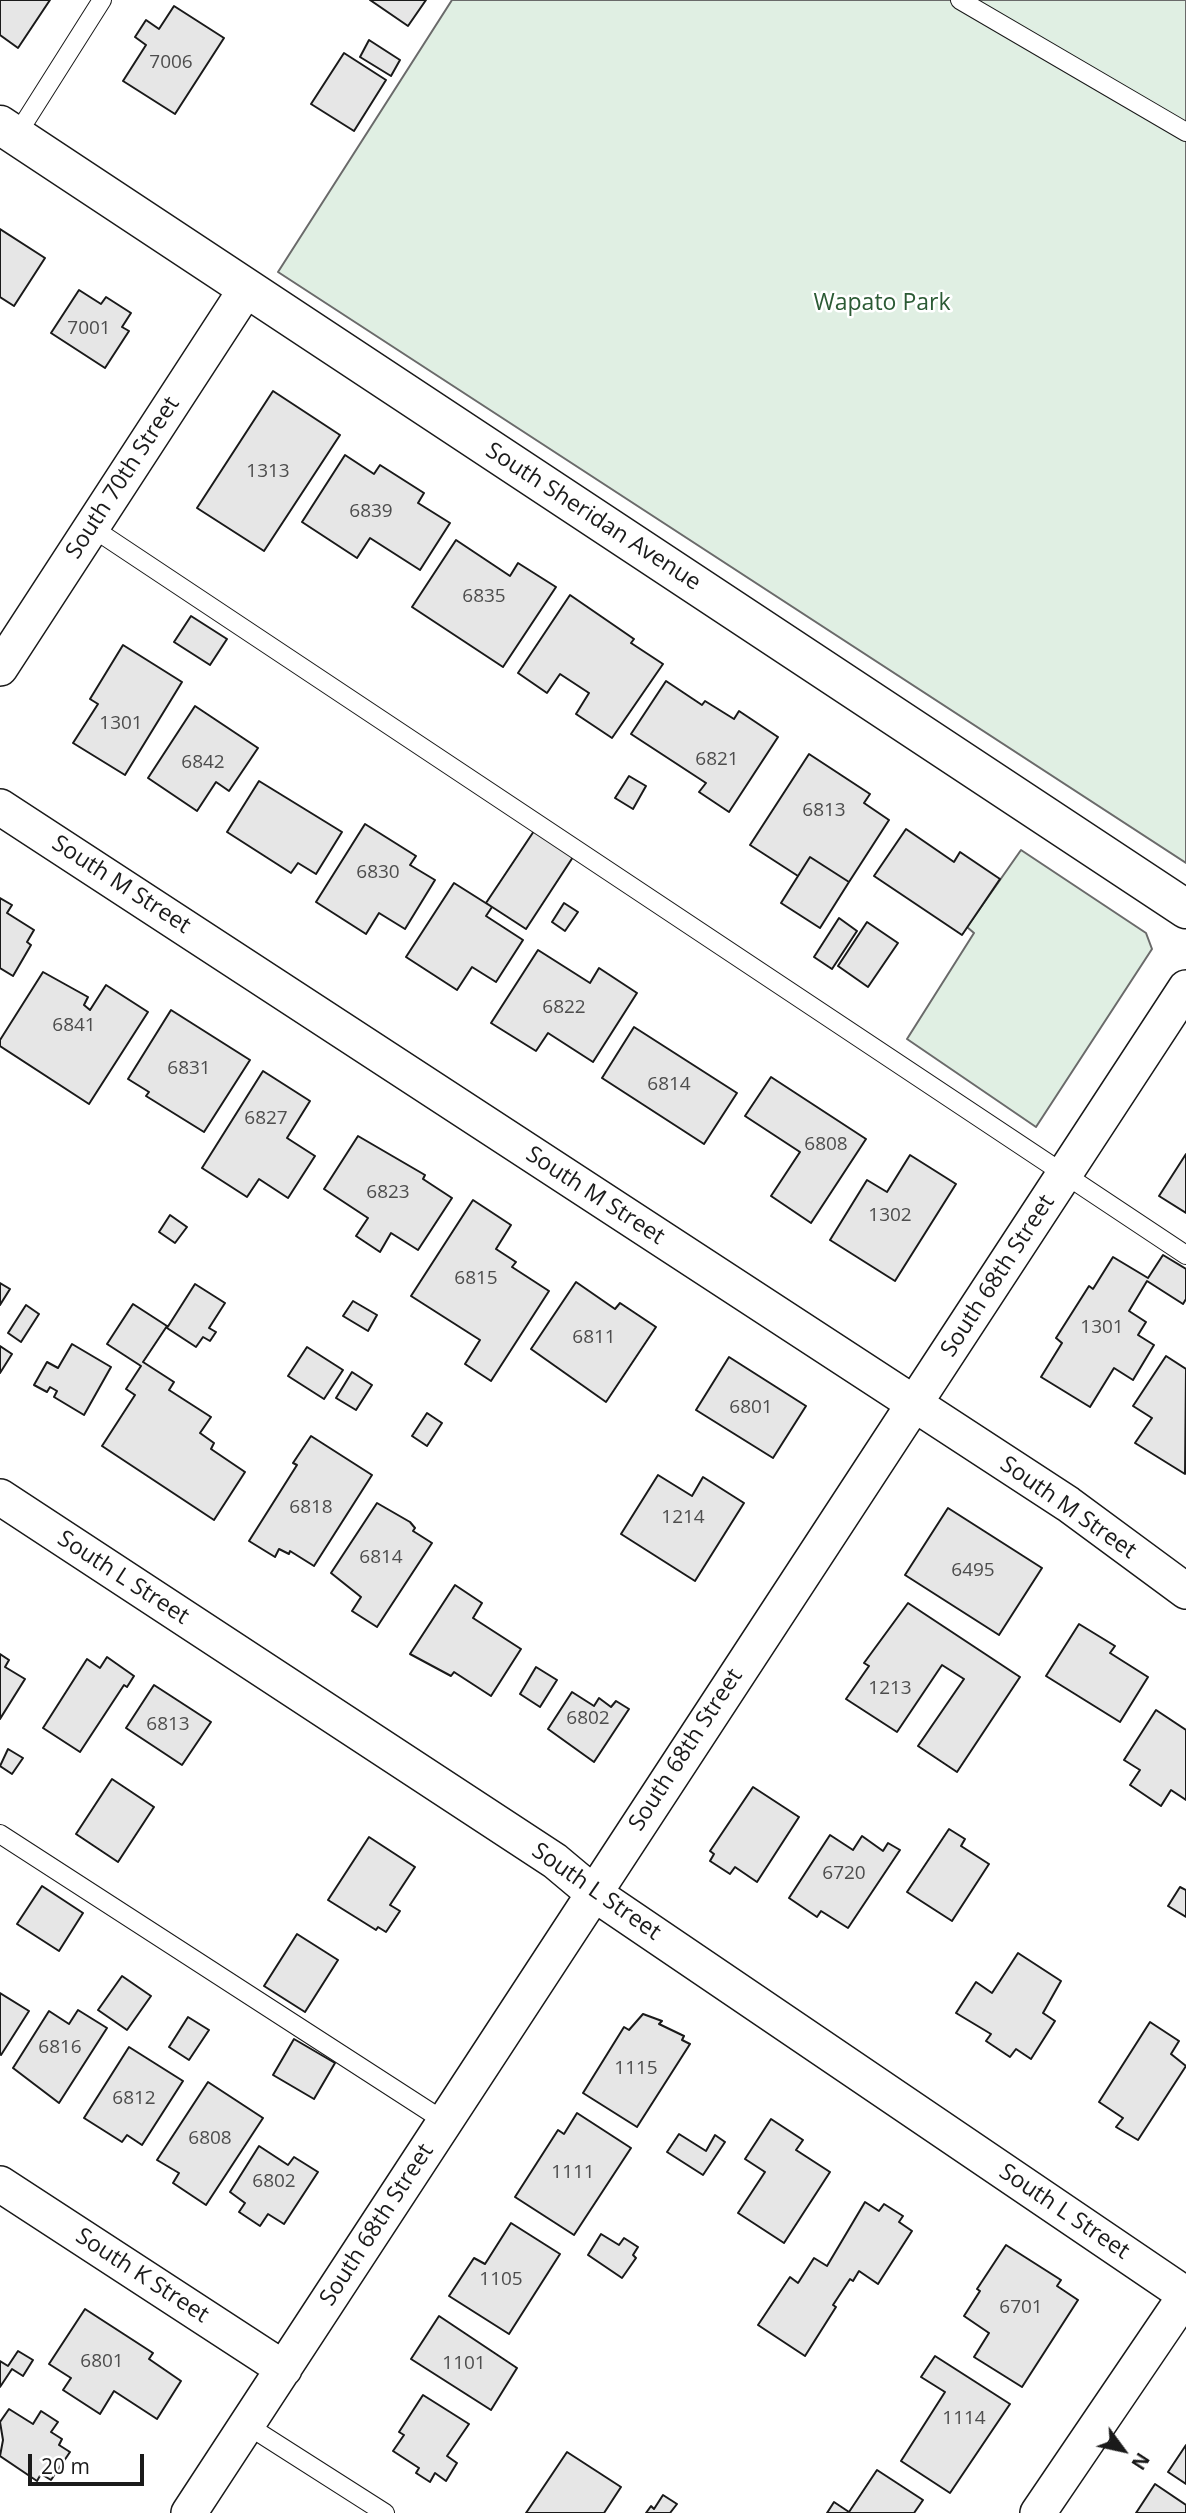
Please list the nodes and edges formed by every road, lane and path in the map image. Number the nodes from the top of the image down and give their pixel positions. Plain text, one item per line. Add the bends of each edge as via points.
1 (102, 0) edge
2 (960, 0) edge
3 (8, 131) edge
4 (1186, 132) edge
5 (247, 288) junction
6 (91, 527) junction
7 (0, 668) edge
8 (0, 807) edge
9 (1186, 909) edge
10 (1186, 988) edge
11 (1063, 1176) junction
12 (1186, 1255) edge
13 (914, 1405) junction
14 (0, 1497) edge
15 (1186, 1591) edge
16 (0, 1834) edge
17 (593, 1892) junction
18 (444, 2121) junction
19 (0, 2184) edge
20 (1186, 2295) edge
21 (284, 2369) junction
22 (247, 2425) junction
23 (189, 2513) edge
24 (385, 2513) edge
25 (1038, 2513) edge

1 - 3 lane
2 - 4 lane
3 - 5 street, South Sheridan Avenue
5 - 6 street, South 70th Street
5 - 9 street, South Sheridan Avenue
6 - 7 street, South 70th Street
6 - 11 lane
8 - 13 street, South M Street
10 - 11 street, South 68th Street
11 - 12 lane
11 - 13 street, South 68th Street
13 - 15 street, South M Street via 1068,1504
13 - 17 street, South 68th Street
14 - 17 street, South L Street via 555,1861
16 - 18 lane
17 - 18 street, South 68th Street
17 - 20 street, South L Street
18 - 21 street, South 68th Street
19 - 21 street, South K Street
20 - 25 street
21 - 22 street, South 68th Street
22 - 23 street, South 68th Street
22 - 24 lane

